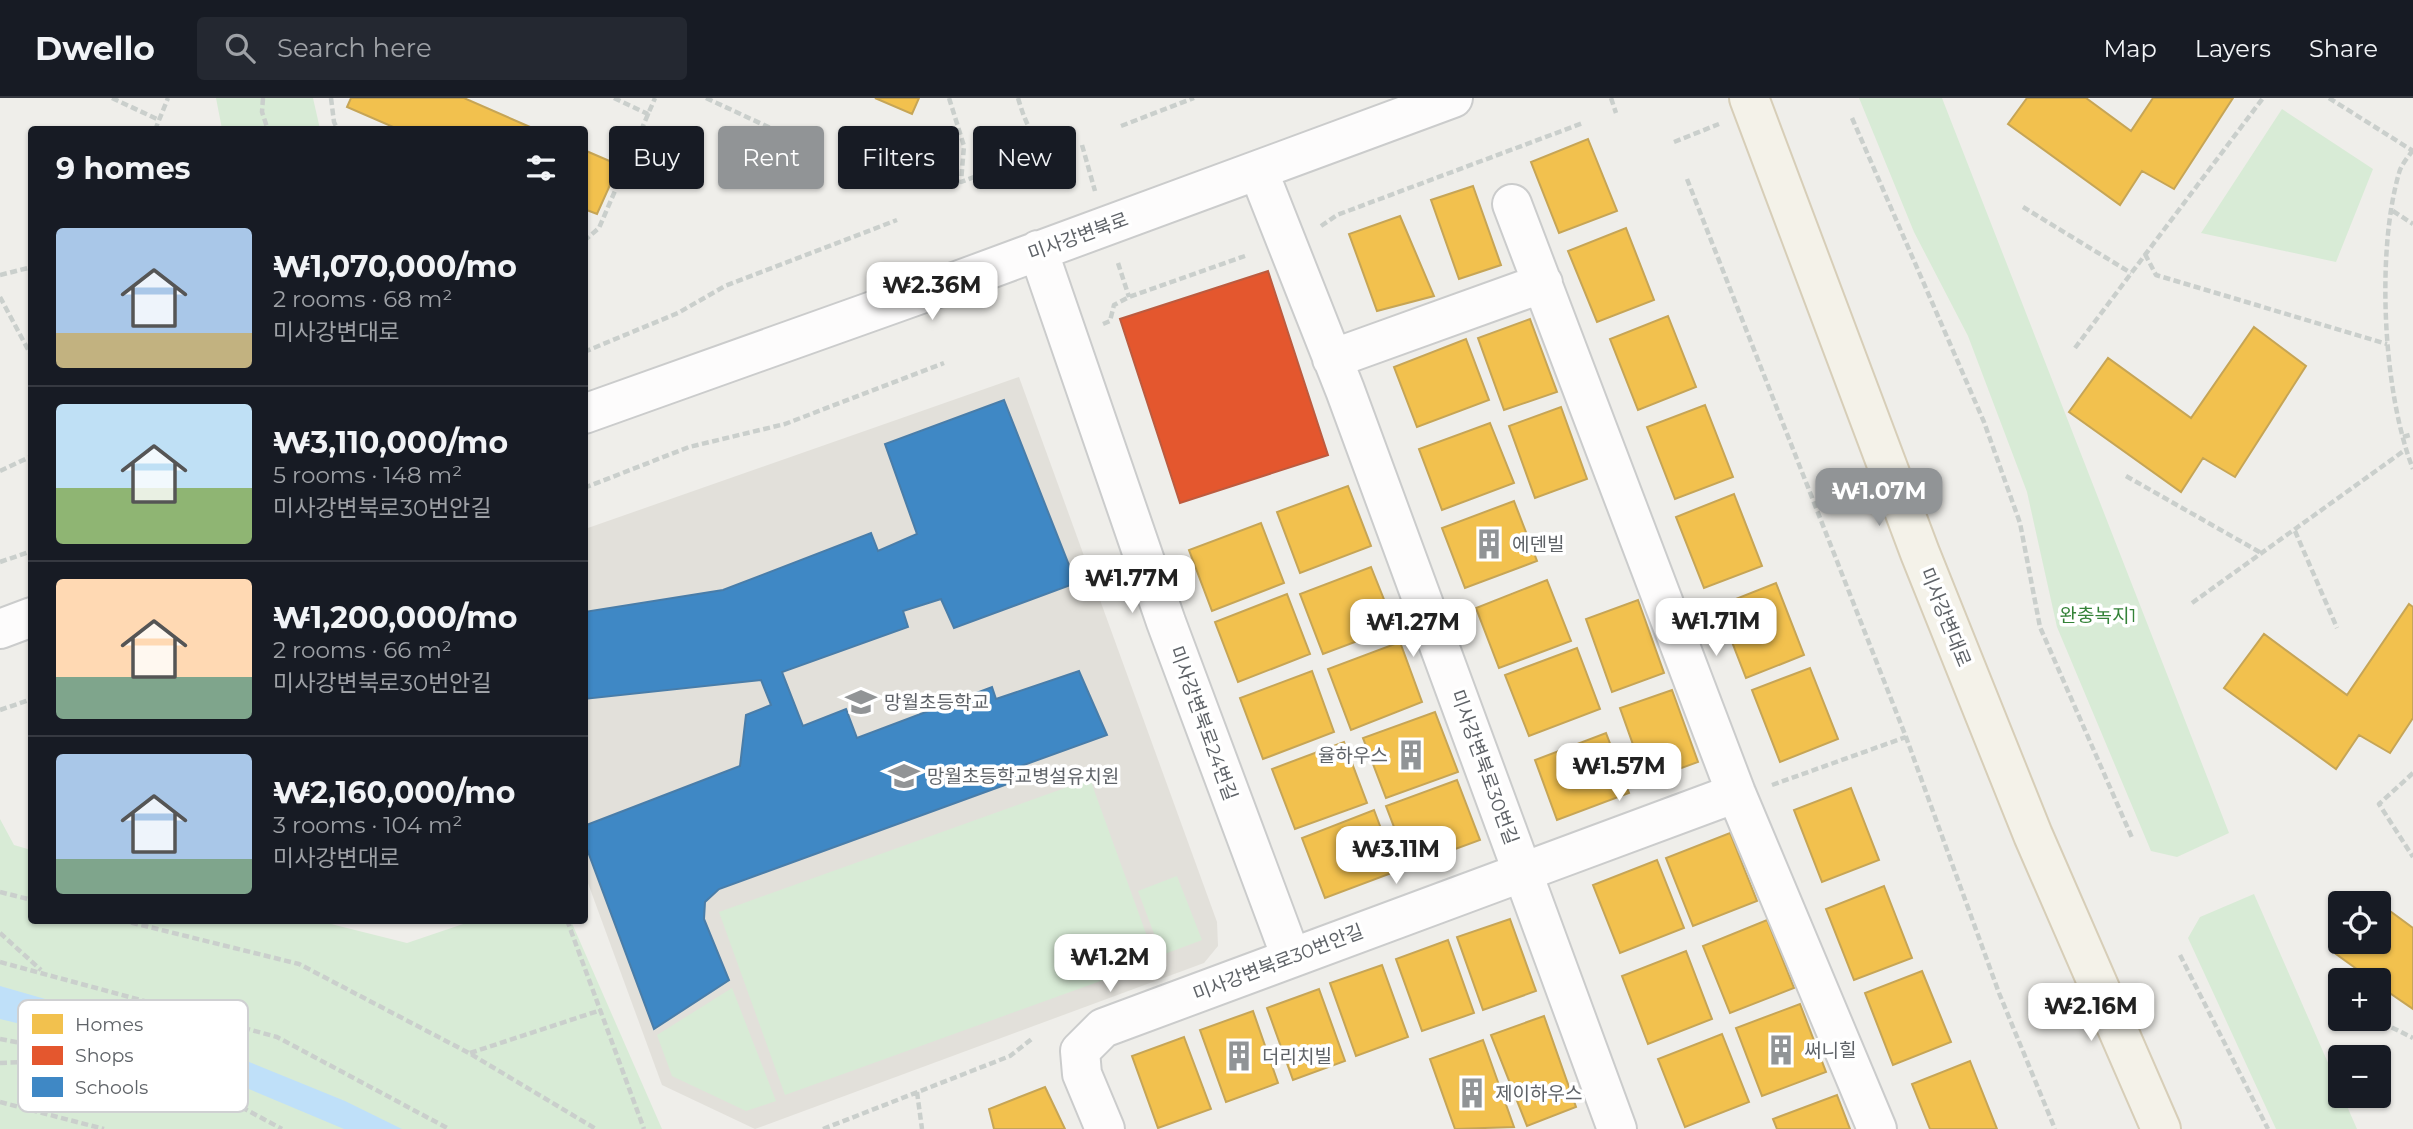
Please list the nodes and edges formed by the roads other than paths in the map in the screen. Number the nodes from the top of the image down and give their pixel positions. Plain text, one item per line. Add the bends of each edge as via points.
1 (1453, 98) edge
2 (1749, 98) edge
3 (1258, 170) junction
4 (1512, 204) dead end
5 (1038, 250) junction
6 (1542, 283) junction
7 (1332, 359) junction
8 (588, 413) edge
9 (28, 618) edge
10 (0, 629) edge
11 (1748, 791) junction
12 (1523, 870) junction
13 (1291, 957) junction
14 (1105, 1129) edge
15 (1617, 1129) edge
16 (1877, 1129) edge
17 (2161, 1129) edge

1 - 3 street, 미사강변북로
2 - 17 main road, 미사강변대로 via 2033,835
3 - 5 street, 미사강변북로
3 - 7 street, 미사강변북로30번길
4 - 6 street
5 - 8 street, 미사강변북로
5 - 13 street, 미사강변북로24번길 via 1166,622
6 - 7 street
6 - 11 street
7 - 12 street, 미사강변북로30번길
9 - 10 street
11 - 12 street, 미사강변북로30번안길
11 - 16 street
12 - 13 street, 미사강변북로30번안길
12 - 15 street, 미사강변북로30번길
13 - 14 street, 미사강변북로30번안길 via 1103,1028 1080,1051 1082,1074

